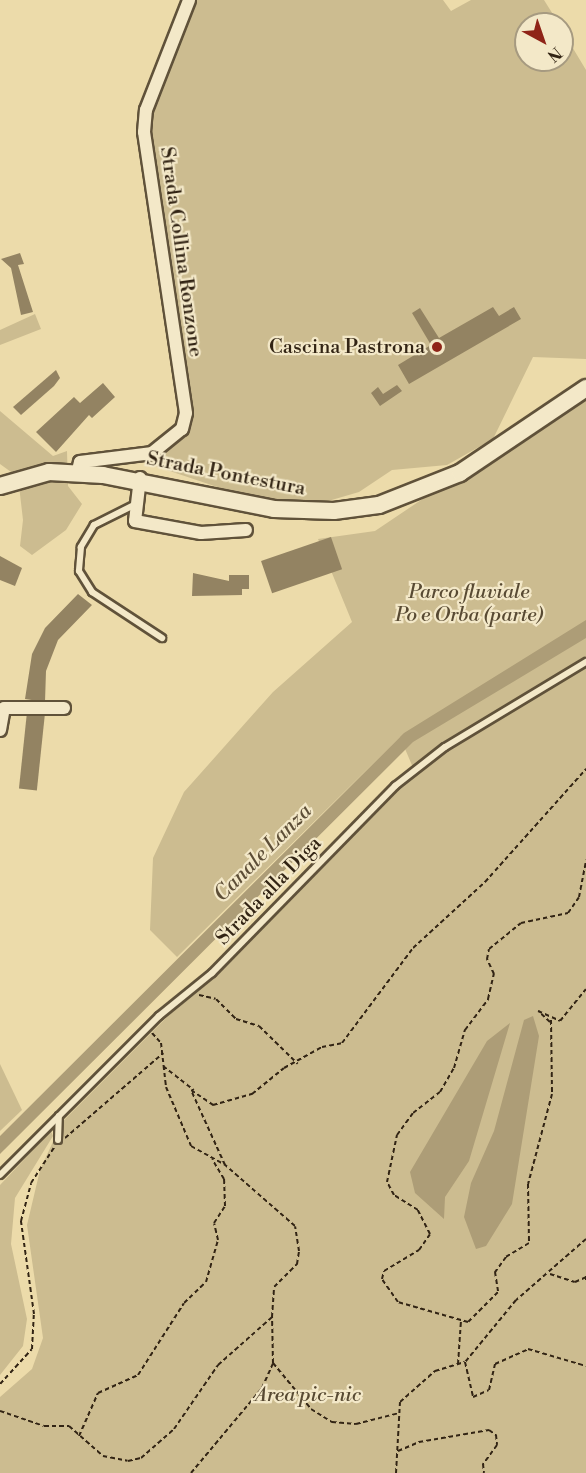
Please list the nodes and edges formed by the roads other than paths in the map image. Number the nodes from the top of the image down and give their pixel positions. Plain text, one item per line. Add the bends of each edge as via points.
1 (189, 0) edge
2 (586, 388) edge
3 (77, 474) junction
4 (140, 478) junction
5 (0, 486) edge
6 (134, 505) junction
7 (246, 530) dead end
8 (162, 638) dead end
9 (586, 662) edge
10 (64, 708) dead end
11 (0, 730) edge
12 (59, 1116) junction
13 (58, 1140) road end
14 (0, 1175) edge

1 - 3 street, Strada Collina Ronzone via 146,110 144,132 186,413 182,429 152,453 80,462
2 - 4 main road, Strada Pontestura via 460,473 379,505 334,511 274,509
3 - 4 main road, Strada Pontestura
3 - 5 main road, Strada Pontestura via 49,472
4 - 6 street
6 - 7 street via 135,521 201,533
6 - 8 lane via 94,525 81,547 79,571 92,592
9 - 12 lane, Strada alla Diga via 429,758
10 - 11 street via 4,708
12 - 13 lane
12 - 14 lane, Strada alla Diga

